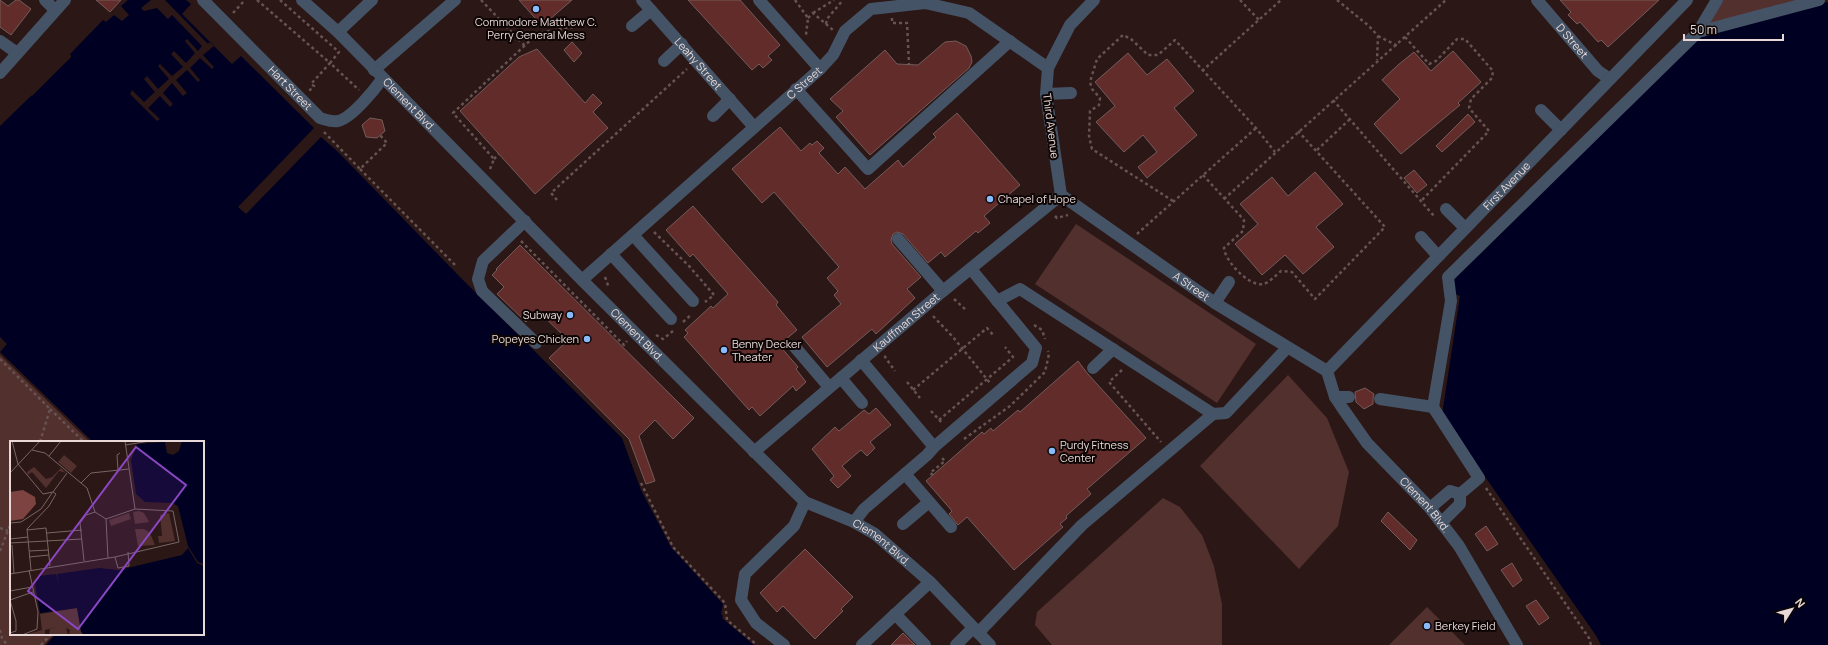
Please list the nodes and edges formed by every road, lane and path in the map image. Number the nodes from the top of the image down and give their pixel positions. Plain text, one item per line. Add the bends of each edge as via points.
1 (45, 0) edge
2 (64, 0) edge
3 (203, 0) edge
4 (245, 0) edge
5 (257, 0) edge
6 (280, 0) edge
7 (302, 0) edge
8 (372, 0) edge
9 (455, 0) edge
10 (481, 0) edge
11 (642, 0) edge
12 (759, 0) edge
13 (834, 0) edge
14 (843, 0) edge
15 (1094, 0) edge
16 (1240, 0) edge
17 (1281, 0) edge
18 (1337, 0) edge
19 (1446, 0) edge
20 (1538, 0) edge
21 (1687, 0) edge
22 (1717, 0) edge
23 (1819, 0) edge
24 (55, 10) junction
25 (651, 10) junction
26 (813, 13) junction
27 (808, 18) dead end
28 (1259, 20) junction
29 (226, 22) junction
30 (908, 23) dead end
31 (826, 24) junction
32 (632, 26) dead end
33 (574, 27) dead end
34 (338, 32) junction
35 (834, 32) dead end
36 (1698, 32) junction
37 (1378, 36) junction
38 (1405, 37) junction
39 (0, 41) edge
40 (1010, 41) junction
41 (682, 44) junction
42 (1396, 45) junction
43 (525, 46) junction
44 (17, 53) junction
45 (1378, 60) junction
46 (664, 61) dead end
47 (696, 61) junction
48 (330, 62) junction
49 (909, 64) dead end
50 (820, 68) junction
51 (1048, 68) junction
52 (374, 70) junction
53 (1202, 71) junction
54 (0, 73) edge
55 (383, 78) junction
56 (1610, 80) junction
57 (796, 89) junction
58 (362, 93) dead end
59 (1071, 93) dead end
60 (1046, 94) junction
61 (302, 99) junction
62 (730, 99) junction
63 (1334, 100) junction
64 (1541, 110) dead end
65 (713, 116) dead end
66 (1349, 120) junction
67 (754, 127) junction
68 (1256, 128) junction
69 (1561, 130) junction
70 (1298, 131) junction
71 (323, 132) dead end
72 (380, 135) dead end
73 (1316, 150) junction
74 (1275, 152) junction
75 (499, 154) dead end
76 (494, 159) junction
77 (360, 169) junction
78 (489, 171) dead end
79 (1203, 175) junction
80 (1061, 195) junction
81 (1224, 199) junction
82 (557, 200) dead end
83 (1173, 201) junction
84 (1421, 201) junction
85 (1446, 209) dead end
86 (1439, 220) dead end
87 (525, 222) junction
88 (1465, 228) junction
89 (633, 234) junction
90 (1137, 235) dead end
91 (1421, 237) dead end
92 (898, 239) dead end
93 (610, 254) junction
94 (1438, 256) junction
95 (455, 265) dead end
96 (971, 269) junction
97 (582, 280) junction
98 (1229, 282) dead end
99 (943, 291) junction
100 (693, 301) dead end
101 (998, 301) junction
102 (950, 303) dead end
103 (1215, 303) junction
104 (966, 310) dead end
105 (938, 312) dead end
106 (671, 319) dead end
107 (994, 336) dead end
108 (536, 343) dead end
109 (794, 346) dead end
110 (1005, 347) dead end
111 (1288, 348) junction
112 (962, 349) junction
113 (1113, 349) junction
114 (891, 352) dead end
115 (0, 359) edge
116 (861, 360) junction
117 (1093, 368) dead end
118 (1123, 368) dead end
119 (895, 371) dead end
120 (1327, 371) junction
121 (841, 378) junction
122 (987, 379) junction
123 (907, 382) dead end
124 (829, 387) junction
125 (913, 390) junction
126 (998, 392) junction
127 (1336, 397) junction
128 (1350, 397) dead end
129 (920, 398) dead end
130 (1380, 399) dead end
131 (862, 403) dead end
132 (1010, 406) dead end
133 (1433, 407) junction
134 (50, 409) junction
135 (931, 411) dead end
136 (1213, 414) junction
137 (40, 441) edge
138 (83, 441) edge
139 (1162, 444) dead end
140 (934, 447) junction
141 (754, 452) junction
142 (932, 466) dead end
143 (905, 474) junction
144 (933, 475) dead end
145 (1479, 478) junction
146 (641, 483) dead end
147 (1460, 494) junction
148 (805, 502) junction
149 (929, 502) junction
150 (1430, 508) junction
151 (854, 522) junction
152 (1442, 522) junction
153 (903, 524) dead end
154 (10, 526) edge
155 (0, 528) edge
156 (951, 528) dead end
157 (8, 531) junction
158 (0, 551) edge
159 (930, 582) junction
160 (895, 614) junction
161 (0, 630) edge
162 (975, 631) junction
163 (49, 635) edge
164 (1, 638) edge
165 (7, 645) edge
166 (41, 645) edge
167 (757, 645) edge
168 (784, 645) edge
169 (862, 645) edge
170 (925, 645) edge
171 (956, 645) edge
172 (990, 645) edge
173 (1517, 645) edge
174 (1591, 645) edge

1 - 24 street
2 - 24 street
3 - 29 street, Hart Street
4 - 29 path
5 - 48 path
6 - 48 path via 339,52
7 - 34 street, Clement Blvd.
8 - 34 street
9 - 52 street
10 - 43 path
11 - 25 street, Leahy Street
12 - 50 street
13 - 26 path
14 - 31 path
15 - 51 street, Third Avenue via 1070,25
16 - 28 path
17 - 28 path
18 - 37 path
19 - 38 path
20 - 56 street, D Street via 1598,71
21 - 56 street, First Avenue
22 - 36 street
23 - 36 street
24 - 44 street
25 - 32 street
25 - 41 street, Leahy Street
26 - 27 path
26 - 31 path
28 - 53 path
29 - 61 street, Hart Street
30 - 49 path
31 - 35 path
33 - 43 path via 538,33
34 - 52 street, Clement Blvd.
36 - 133 street via 1448,277 1451,301
37 - 42 path
37 - 45 path
38 - 42 path
38 - 84 path via 1429,64 1436,61 1456,39 1465,39 1493,71 1492,78 1471,99 1469,108 1489,131
39 - 44 street
40 - 50 street, C Street via 969,13 925,3 871,9 845,31 833,55
40 - 51 street, C Street
40 - 57 street via 868,169
41 - 46 street
41 - 47 street, Leahy Street
42 - 45 path
43 - 76 path via 452,113
44 - 54 street
45 - 63 path
47 - 62 street, Leahy Street
47 - 82 path via 551,193
48 - 58 path
48 - 61 path
50 - 57 street, C Street
51 - 60 street, Third Avenue
52 - 55 street, Clement Blvd.
53 - 68 path
53 - 83 path via 1175,40 1158,55 1148,55 1123,35 1097,59 1090,82 1092,89 1100,98 1099,105 1090,111 1089,136 1092,149
55 - 61 street, Hart Street via 349,115 340,121 320,118
55 - 87 street, Clement Blvd.
56 - 69 street, First Avenue
57 - 67 street, C Street
59 - 60 street
60 - 80 street, Third Avenue
62 - 65 street
62 - 67 street, Leahy Street
63 - 66 path
63 - 70 path
64 - 69 street
66 - 73 path
66 - 84 path
67 - 89 street, C Street
68 - 74 path
68 - 79 path
69 - 88 street, First Avenue
70 - 73 path
70 - 74 path
71 - 77 path
72 - 77 path via 387,143
73 - 81 path via 1385,227 1315,299 1292,272 1281,271 1264,284 1255,284 1243,277 1224,254 1224,248 1243,231 1244,220
74 - 81 path
75 - 76 path
76 - 78 path
77 - 95 path
79 - 81 path
79 - 83 path
80 - 96 street, Kauffman Street
80 - 103 street, A Street
83 - 90 path
84 - 86 path
85 - 88 street
87 - 97 street, Clement Blvd.
87 - 108 street via 483,261 478,279 482,291
88 - 94 street, First Avenue
89 - 93 street, C Street
89 - 100 street
91 - 94 street
92 - 99 street
93 - 97 street, C Street
93 - 106 street
94 - 120 street, First Avenue
96 - 99 street, Kauffman Street
96 - 101 street
97 - 141 street, Clement Blvd.
98 - 103 street
99 - 116 street, Kauffman Street
101 - 113 street via 1020,289
101 - 126 street via 1036,348 1032,363
102 - 104 path via 955,298
103 - 111 street, A Street
105 - 112 path via 933,316
107 - 112 path via 987,328
109 - 124 street
110 - 122 path via 1012,357
111 - 120 street, A Street
111 - 136 street via 1226,413
112 - 122 path
112 - 125 path
113 - 117 street
113 - 136 street
114 - 119 path via 885,357
115 - 134 path
116 - 121 street, Kauffman Street
116 - 140 street
118 - 139 path via 1109,382
120 - 127 street, Clement Blvd.
121 - 124 street, Kauffman Street
121 - 131 street
122 - 126 path
122 - 135 path via 939,420
123 - 125 path
124 - 141 street, Kauffman Street
125 - 129 path
126 - 132 path
126 - 140 street
127 - 128 street
127 - 150 street, Clement Blvd. via 1367,443
130 - 133 street
133 - 145 street
134 - 137 path
134 - 138 path
136 - 162 street via 1082,526
140 - 143 street
141 - 148 street, Clement Blvd.
142 - 144 path via 942,458 945,461 930,473
143 - 149 street
143 - 151 street via 864,509
145 - 147 street
145 - 174 path via 1589,638
146 - 167 path via 673,547 725,603 727,620
147 - 150 street via 1450,491
147 - 152 street via 1460,504
148 - 151 street, Clement Blvd.
148 - 168 street via 794,526 745,574 741,600 756,623
149 - 153 street
149 - 156 street
150 - 152 street, Clement Blvd.
151 - 159 street, Clement Blvd. via 874,534
152 - 173 street, Clement Blvd. via 1459,546
154 - 157 path
155 - 157 path
157 - 158 path
159 - 160 street
159 - 162 street, Clement Blvd.
160 - 169 street
160 - 170 street
161 - 164 path
162 - 171 street
162 - 172 street, Clement Blvd.
163 - 166 path
164 - 165 path

